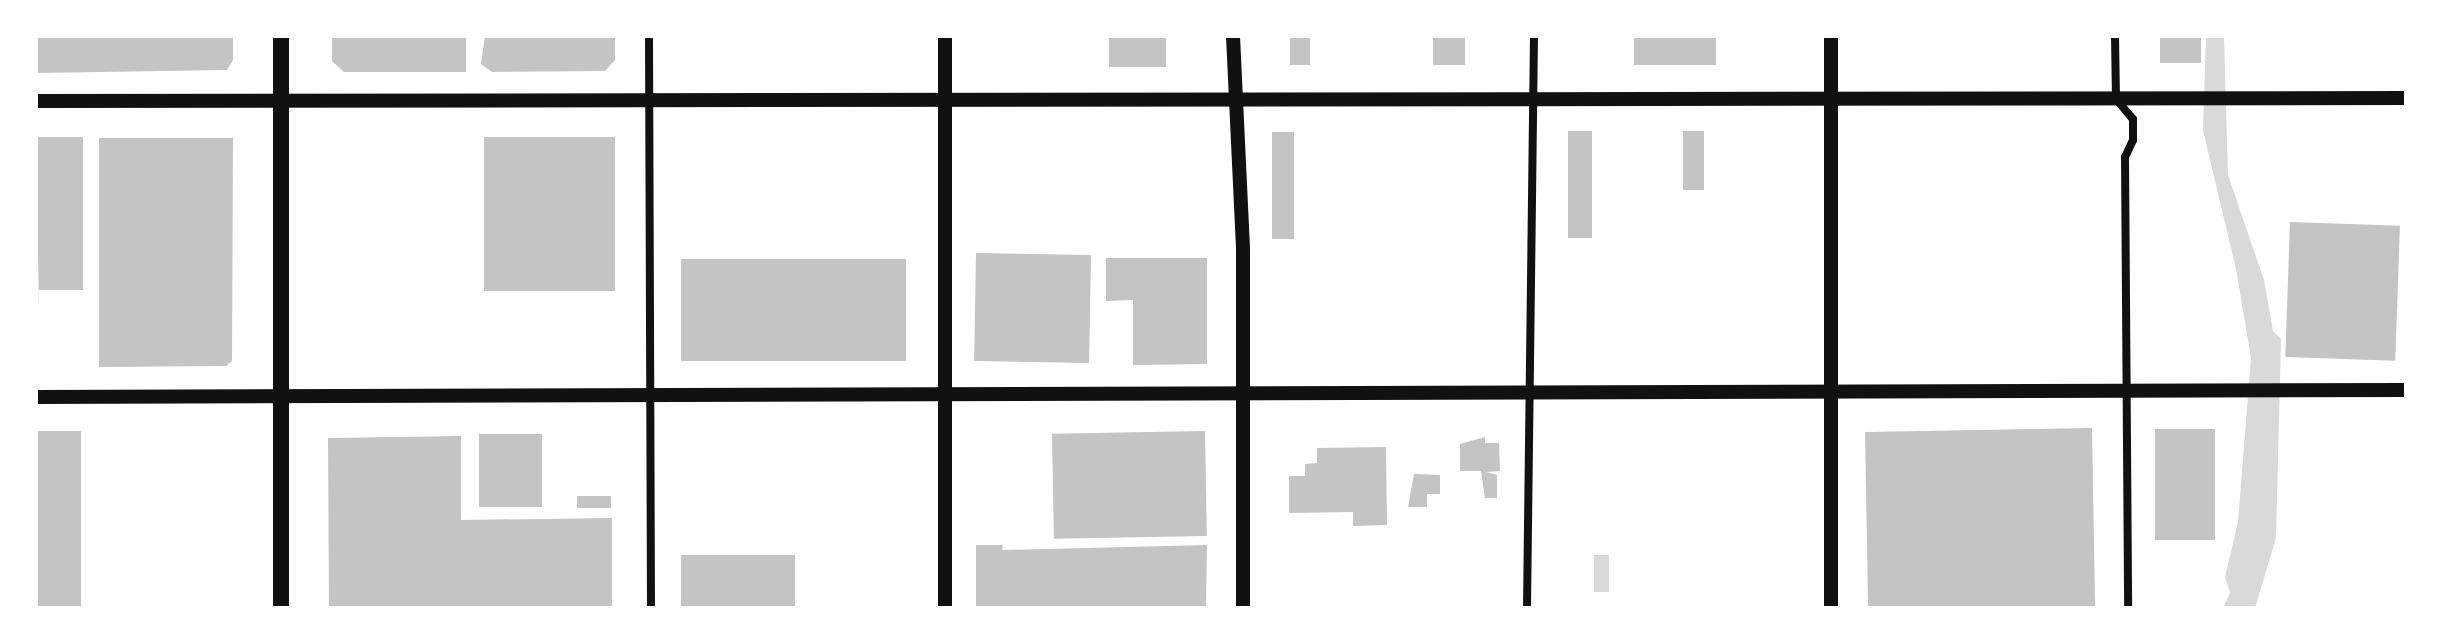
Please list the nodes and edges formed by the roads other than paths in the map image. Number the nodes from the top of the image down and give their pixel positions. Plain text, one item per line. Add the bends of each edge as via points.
1 (281, 36) edge
2 (649, 36) edge
3 (945, 36) edge
4 (1233, 36) edge
5 (1534, 36) edge
6 (1831, 36) edge
7 (2115, 36) edge
8 (945, 97) junction
9 (1235, 97) junction
10 (1534, 97) junction
11 (2406, 98) edge
12 (281, 99) junction
13 (650, 99) junction
14 (1831, 99) junction
15 (2116, 99) junction
16 (36, 101) edge
17 (2406, 390) edge
18 (2126, 391) junction
19 (1831, 392) junction
20 (1243, 393) junction
21 (1532, 393) junction
22 (945, 394) junction
23 (651, 395) junction
24 (36, 397) edge
25 (281, 397) junction
26 (281, 608) edge
27 (651, 608) edge
28 (945, 608) edge
29 (1243, 608) edge
30 (1527, 608) edge
31 (1831, 608) edge
32 (2128, 608) edge

1 - 12 main road
2 - 13 street
3 - 8 main road
4 - 9 main road
5 - 10 street
6 - 14 main road
7 - 15 street
8 - 9 main road
8 - 13 main road
8 - 22 main road
9 - 10 main road
9 - 20 main road
10 - 14 main road
10 - 21 street
11 - 15 main road
12 - 13 main road
12 - 16 main road
12 - 25 main road
13 - 23 street
14 - 15 main road
14 - 19 main road
15 - 18 street via 2133,119 2133,140 2125,157
17 - 18 main road
18 - 19 main road
18 - 32 street
19 - 21 main road
19 - 31 main road
20 - 21 main road
20 - 22 main road
20 - 29 main road
21 - 30 street
22 - 23 main road
22 - 28 main road
23 - 25 main road
23 - 27 street
24 - 25 main road
25 - 26 main road

